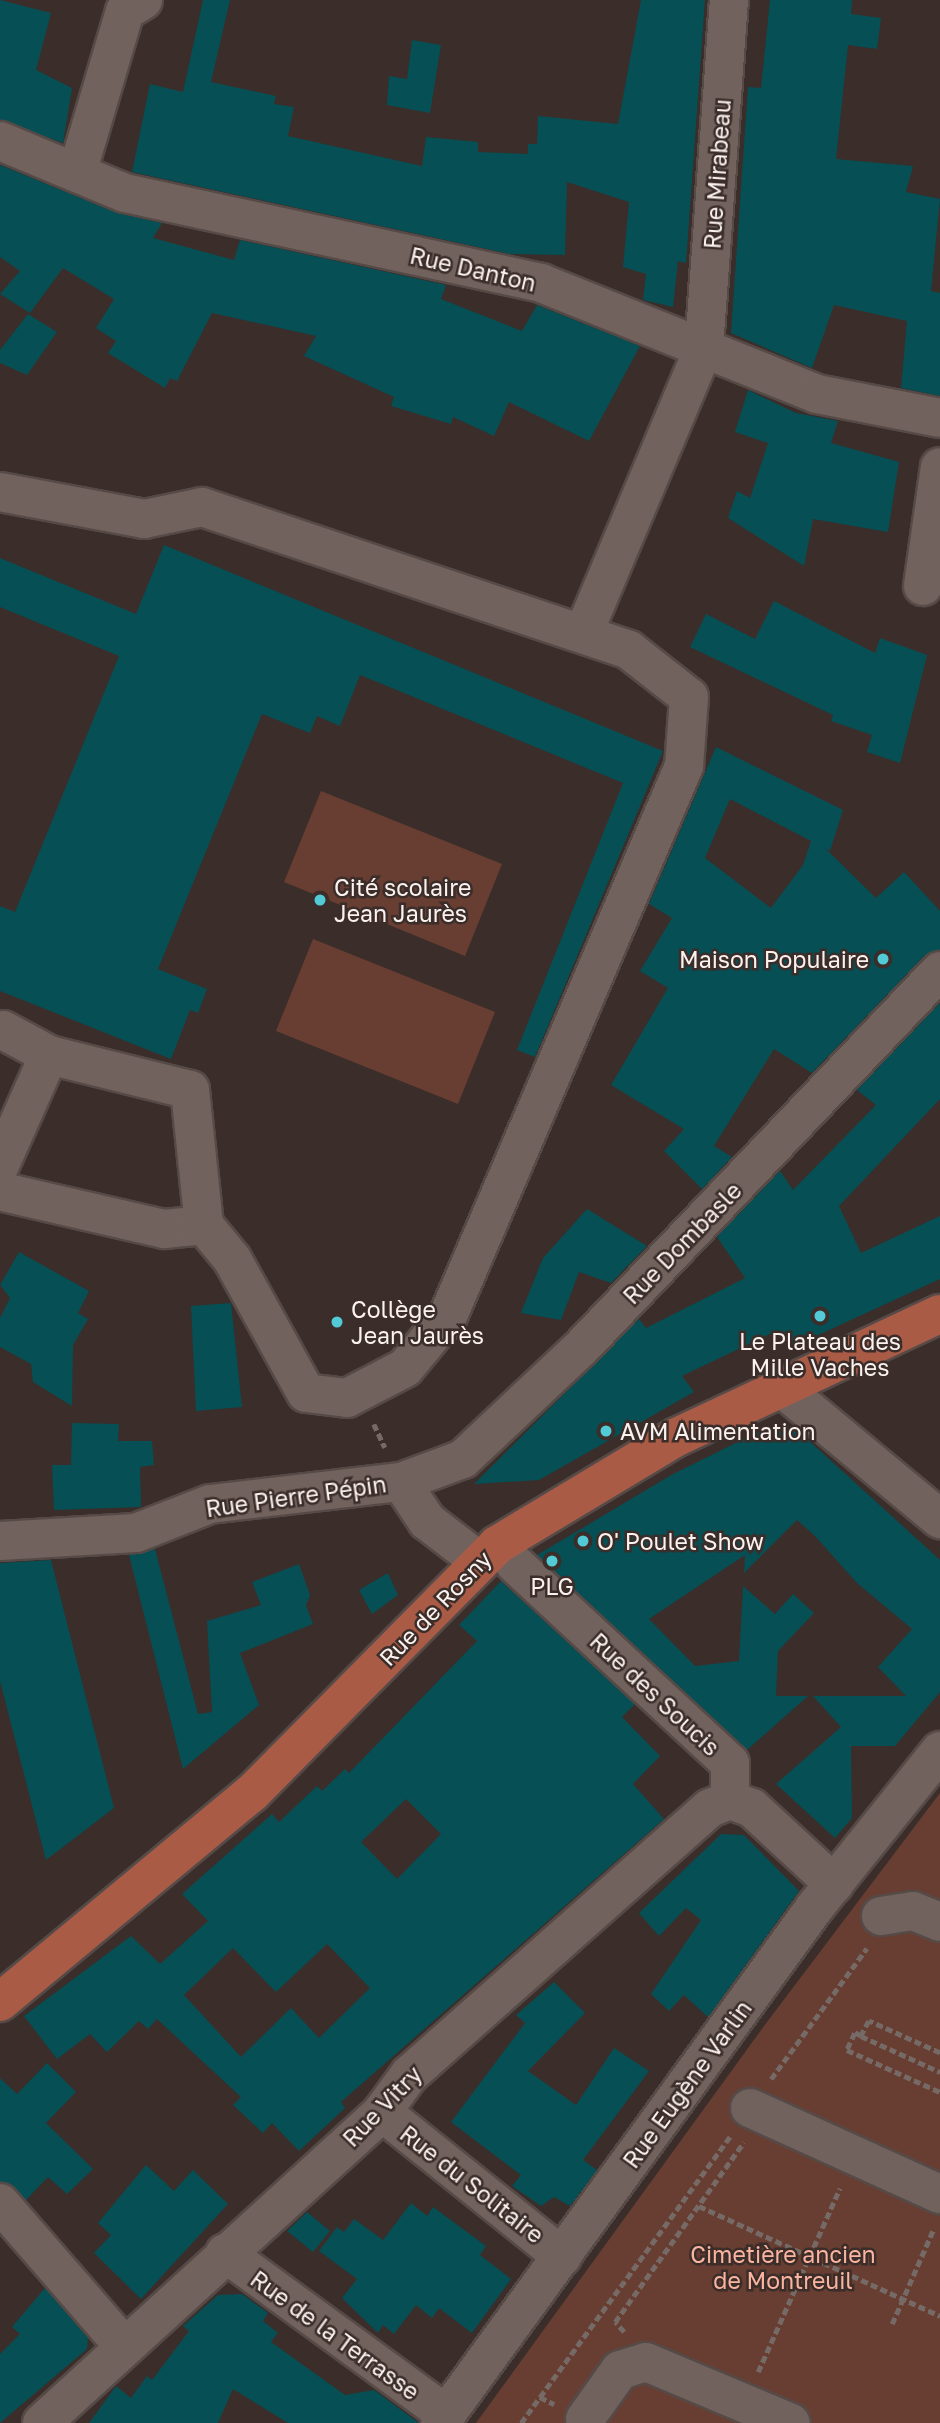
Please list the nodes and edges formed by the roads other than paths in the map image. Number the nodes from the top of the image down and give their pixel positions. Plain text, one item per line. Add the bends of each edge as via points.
1 (143, 0) edge
2 (729, 0) edge
3 (0, 141) edge
4 (77, 173) junction
5 (704, 348) junction
6 (940, 418) edge
7 (940, 467) edge
8 (0, 492) edge
9 (923, 586) dead end
10 (583, 635) junction
11 (940, 971) edge
12 (3, 1030) dead end
13 (49, 1055) junction
14 (0, 1165) edge
15 (0, 1191) edge
16 (204, 1225) junction
17 (940, 1314) edge
18 (781, 1387) junction
19 (401, 1482) junction
20 (940, 1519) edge
21 (0, 1541) edge
22 (497, 1562) junction
23 (940, 1751) edge
24 (730, 1800) junction
25 (834, 1884) junction
26 (940, 1922) edge
27 (876, 1929) road end
28 (0, 2003) edge
29 (757, 2111) road end
30 (382, 2112) junction
31 (940, 2194) edge
32 (0, 2203) edge
33 (225, 2253) junction
34 (562, 2256) junction
35 (122, 2344) junction
36 (443, 2419) edge
37 (586, 2419) dead end
38 (42, 2423) edge
39 (791, 2423) edge

1 - 4 street via 125,11
2 - 5 street, Rue Mirabeau
3 - 4 street, Rue Danton
4 - 5 street, Rue Danton via 125,193 541,283
5 - 6 street, Rue Danton via 817,394
5 - 10 street, Rue Mirabeau
7 - 9 street
8 - 10 street via 144,519 202,507
10 - 16 street via 629,650 688,697 684,766 448,1316 405,1368 346,1398 306,1393 232,1259
11 - 19 street, Rue Dombasle via 582,1347 463,1459
12 - 13 street
13 - 14 street
13 - 16 street via 190,1090
15 - 16 street via 164,1229
17 - 18 main road, Rue de Rosny
18 - 20 street
18 - 22 main road, Rue de Rosny via 609,1475
19 - 21 street, Rue Pierre Pépin via 210,1504 136,1533
19 - 22 street, Rue Pierre Pépin via 427,1521
22 - 24 street, Rue des Soucis via 730,1763
22 - 28 main road, Rue de Rosny via 252,1793
23 - 25 street, Rue Eugène Varlin
24 - 25 street via 752,1808
24 - 30 street, Rue Vitry via 710,1808 420,2066
25 - 34 street, Rue Eugène Varlin
26 - 27 street via 913,1911
29 - 31 street
30 - 33 street, Rue Vitry
30 - 34 street, Rue du Solitaire
32 - 35 street
33 - 35 street, Rue Vitry
33 - 36 street, Rue de la Terrasse
34 - 36 street, Rue Eugène Varlin
35 - 38 street, Rue Vitry
37 - 39 street via 610,2379 632,2363 662,2366

